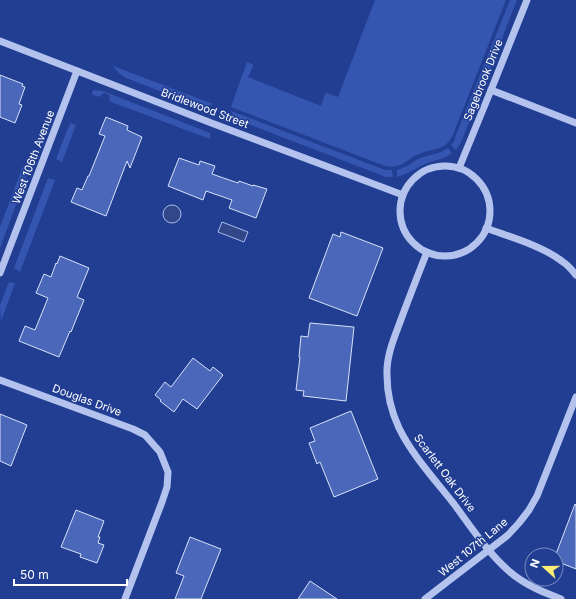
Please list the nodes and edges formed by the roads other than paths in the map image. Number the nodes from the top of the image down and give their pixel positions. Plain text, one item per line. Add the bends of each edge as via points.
1 (527, 0) edge
2 (0, 41) edge
3 (78, 72) junction
4 (491, 90) junction
5 (576, 123) edge
6 (459, 168) junction
7 (403, 195) junction
8 (486, 228) junction
9 (427, 252) junction
10 (0, 272) edge
11 (576, 275) edge
12 (0, 380) edge
13 (576, 396) edge
14 (489, 550) junction
15 (125, 599) edge
16 (425, 599) edge
17 (561, 599) edge

1 - 4 street, Sagebrook Drive
2 - 3 street, Bridlewood Street
3 - 7 street, Bridlewood Street
3 - 10 street, West 106th Avenue
4 - 5 street
4 - 6 street, Sagebrook Drive
6 - 7 street via 442,166 420,173 408,185
6 - 8 street via 474,177 485,192 490,210
7 - 9 street via 400,212 404,228 413,242
8 - 9 street via 472,246 462,252 444,256
8 - 11 street via 552,254
9 - 14 street, Scarlett Oak Drive via 389,357 387,374 390,402 399,429 415,454
12 - 15 street, Douglas Drive via 133,429 145,436 160,452 168,472 167,487
13 - 14 street, West 107th Lane via 537,496 519,523
14 - 16 street, West 107th Lane
14 - 17 street, Scarlett Oak Drive via 509,571 523,581

